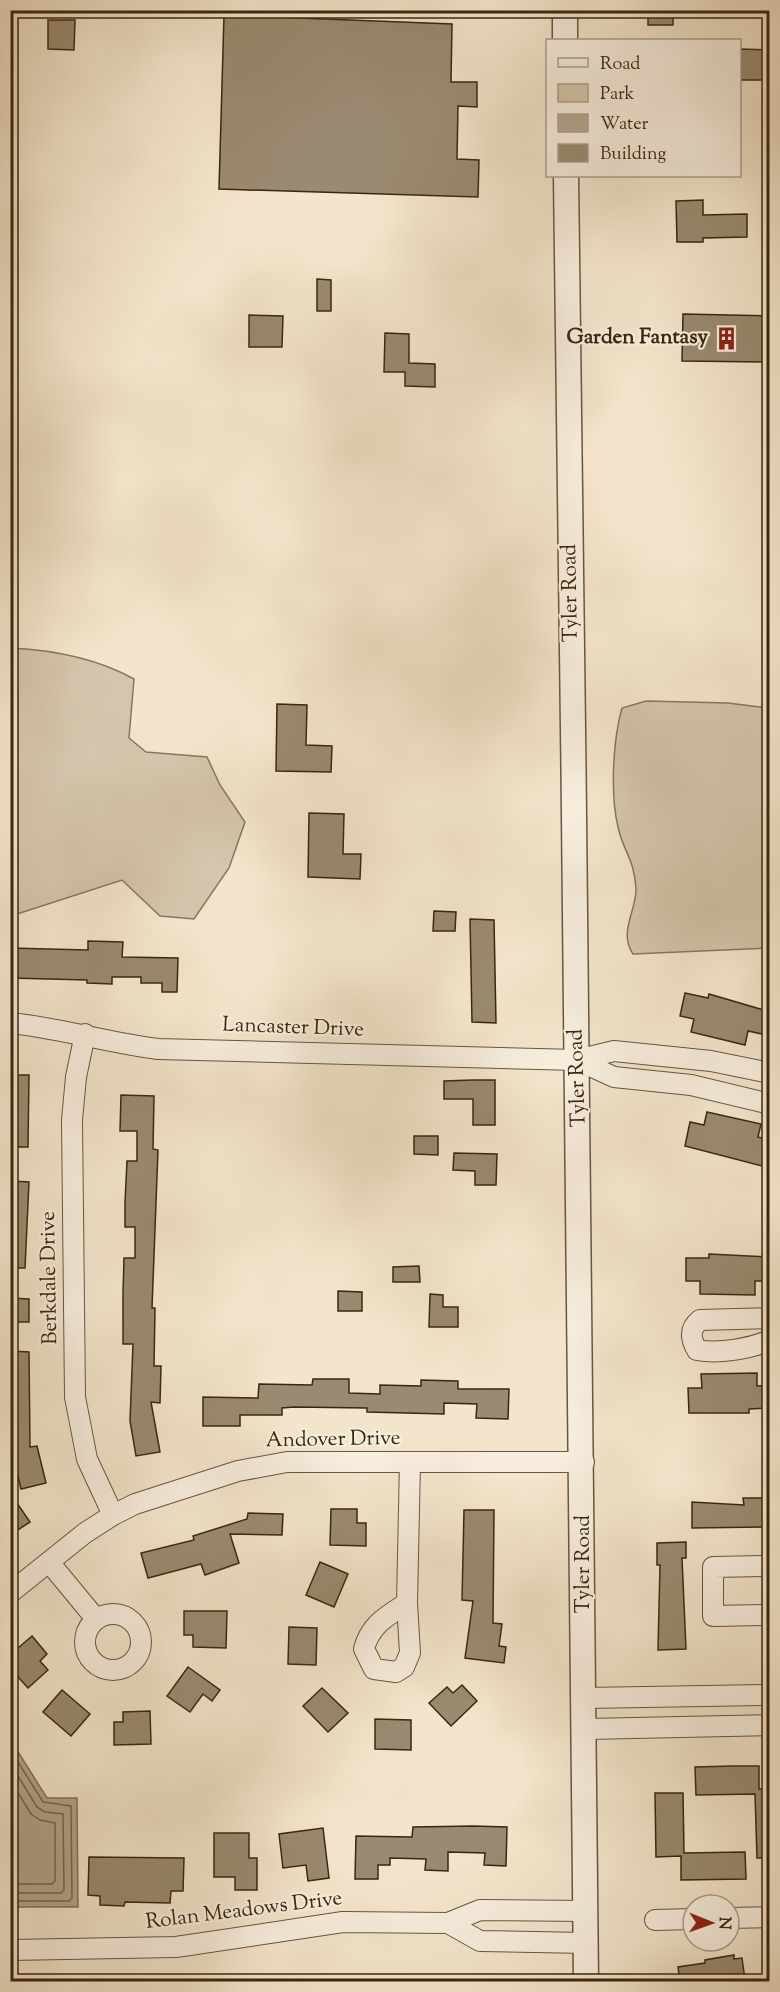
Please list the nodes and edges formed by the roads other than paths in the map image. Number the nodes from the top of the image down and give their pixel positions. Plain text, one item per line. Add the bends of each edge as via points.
1 (565, 10) edge
2 (565, 39) edge
3 (566, 177) edge
4 (10, 1023) edge
5 (84, 1034) junction
6 (577, 1060) junction
7 (711, 1061) junction
8 (770, 1073) edge
9 (707, 1088) junction
10 (770, 1104) edge
11 (770, 1318) edge
12 (770, 1340) edge
13 (410, 1462) junction
14 (584, 1462) junction
15 (113, 1515) junction
16 (49, 1562) junction
17 (770, 1566) edge
18 (10, 1593) edge
19 (407, 1603) dead end
20 (770, 1615) edge
21 (96, 1619) dead end
22 (770, 1695) edge
23 (715, 1697) junction
24 (585, 1698) junction
25 (770, 1725) edge
26 (717, 1726) junction
27 (586, 1729) junction
28 (585, 1911) junction
29 (770, 1917) edge
30 (741, 1918) edge
31 (681, 1919) edge
32 (655, 1920) dead end
33 (448, 1923) junction
34 (586, 1943) junction
35 (10, 1950) edge
36 (586, 1982) edge

1 - 2 street
3 - 6 street, Tyler Road
4 - 5 street, Lancaster Drive
5 - 6 street, Lancaster Drive via 158,1049
5 - 15 street, Berkdale Drive via 72,1120 75,1397 87,1460
6 - 7 street via 614,1051
6 - 9 street via 614,1077
6 - 14 street, Tyler Road
7 - 8 street
7 - 9 street
9 - 10 street
11 - 12 street via 700,1320 694,1325 692,1341 697,1350 707,1352
13 - 14 street, Andover Drive
13 - 15 street, Andover Drive via 263,1465 135,1504
13 - 19 street
14 - 24 street, Tyler Road
15 - 16 street, Andover Drive
16 - 18 street, Andover Drive
16 - 21 street
17 - 20 street via 713,1567 713,1616
22 - 23 street
23 - 24 street
23 - 26 street
24 - 27 street, Tyler Road
25 - 26 street
26 - 27 street
27 - 28 street, Tyler Road
28 - 33 street, Rolan Meadows Drive via 480,1910
28 - 34 street, Tyler Road
29 - 30 street
31 - 32 street
33 - 34 street, Rolan Meadows Drive via 480,1941
33 - 35 street, Rolan Meadows Drive via 343,1922 176,1947
34 - 36 street, Tyler Road

